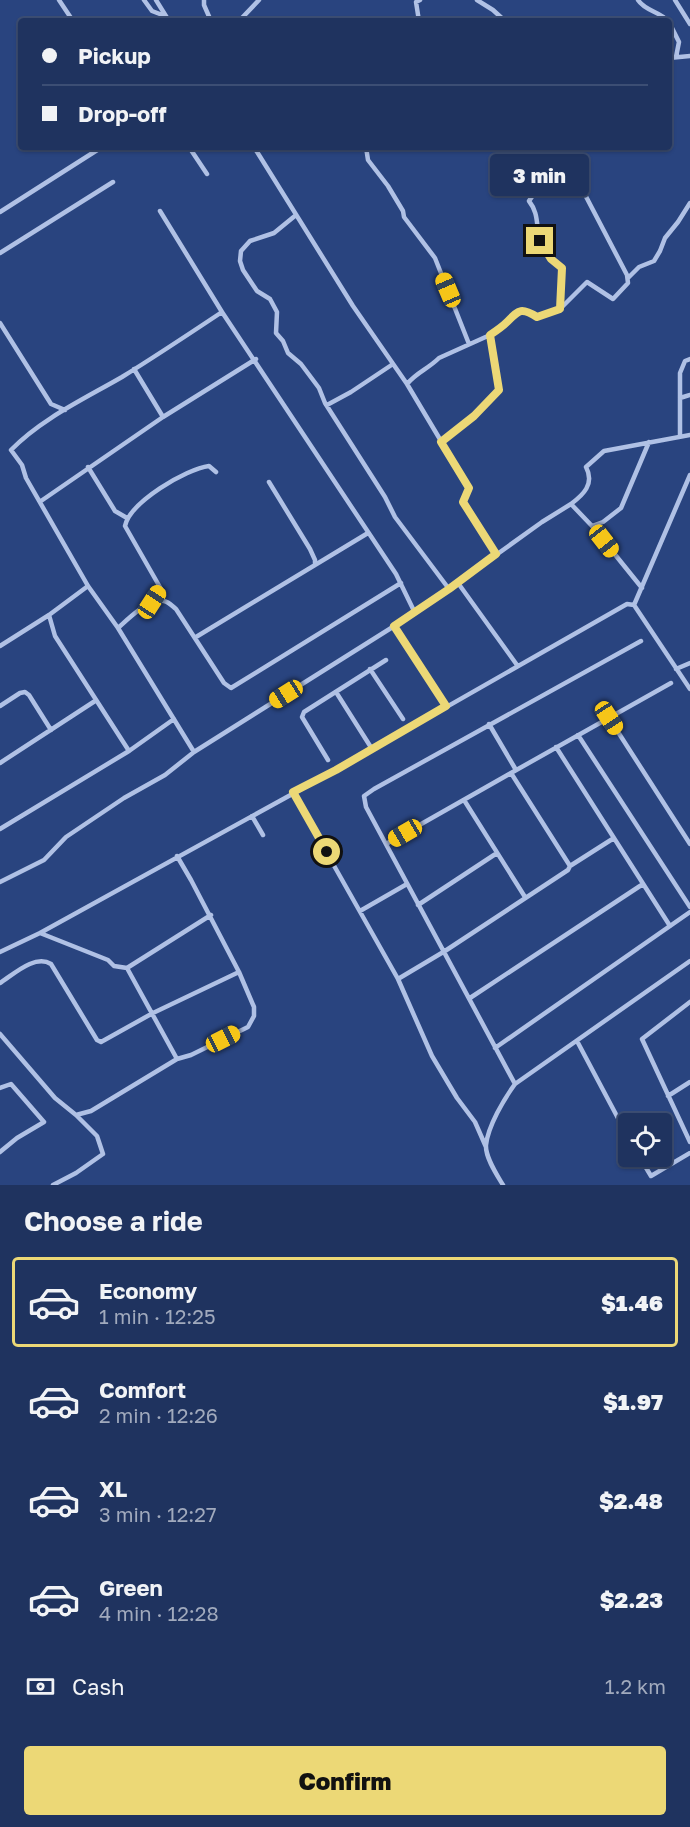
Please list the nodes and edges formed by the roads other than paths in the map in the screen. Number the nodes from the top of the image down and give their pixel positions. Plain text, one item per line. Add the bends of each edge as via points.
1 (59, 0) edge
2 (144, 0) edge
3 (156, 0) edge
4 (204, 0) edge
5 (259, 0) edge
6 (477, 0) edge
7 (638, 0) edge
8 (675, 0) edge
9 (416, 1) edge
10 (71, 18) edge
11 (165, 18) edge
12 (166, 18) edge
13 (210, 18) edge
14 (242, 18) edge
15 (419, 18) edge
16 (502, 18) edge
17 (665, 18) edge
18 (690, 24) edge
19 (672, 29) edge
20 (690, 56) edge
21 (676, 57) junction
22 (672, 58) edge
23 (97, 150) edge
24 (191, 150) edge
25 (256, 150) edge
26 (366, 150) edge
27 (573, 150) edge
28 (368, 160) junction
29 (360, 163) dead end
30 (564, 165) junction
31 (207, 174) dead end
32 (113, 182) dead end
33 (690, 203) edge
34 (160, 211) dead end
35 (0, 212) edge
36 (296, 215) junction
37 (0, 253) edge
38 (628, 278) junction
39 (560, 309) junction
40 (222, 312) junction
41 (0, 323) edge
42 (490, 335) junction
43 (469, 344) junction
44 (256, 359) junction
45 (690, 359) edge
46 (393, 364) junction
47 (134, 369) junction
48 (407, 384) junction
49 (690, 395) edge
50 (680, 398) junction
51 (327, 405) junction
52 (64, 410) junction
53 (163, 417) junction
54 (690, 435) edge
55 (680, 436) junction
56 (441, 442) junction
57 (649, 442) junction
58 (88, 467) junction
59 (216, 472) dead end
60 (690, 475) edge
61 (269, 482) dead end
62 (40, 501) junction
63 (571, 504) junction
64 (127, 519) junction
65 (592, 526) junction
66 (368, 533) junction
67 (496, 554) junction
68 (315, 565) junction
69 (401, 583) junction
70 (458, 583) junction
71 (88, 586) junction
72 (642, 588) junction
73 (449, 589) junction
74 (152, 602) junction
75 (634, 605) junction
76 (415, 613) junction
77 (49, 615) junction
78 (394, 626) junction
79 (118, 628) junction
80 (196, 637) junction
81 (641, 641) dead end
82 (0, 646) edge
83 (386, 660) dead end
84 (690, 663) edge
85 (517, 665) junction
86 (370, 669) junction
87 (676, 669) junction
88 (671, 683) dead end
89 (690, 689) edge
90 (336, 692) junction
91 (96, 701) junction
92 (0, 706) edge
93 (446, 706) junction
94 (609, 718) junction
95 (174, 719) junction
96 (403, 719) dead end
97 (489, 724) junction
98 (51, 730) junction
99 (578, 735) junction
100 (556, 747) junction
101 (372, 749) junction
102 (129, 751) junction
103 (194, 752) junction
104 (328, 760) dead end
105 (0, 763) edge
106 (514, 772) junction
107 (293, 792) junction
108 (464, 800) junction
109 (252, 816) junction
110 (0, 829) edge
111 (263, 835) dead end
112 (614, 838) junction
113 (386, 844) junction
114 (690, 844) edge
115 (497, 853) junction
116 (177, 856) junction
117 (570, 866) junction
118 (0, 882) edge
119 (407, 884) junction
120 (643, 884) junction
121 (525, 897) junction
122 (418, 904) junction
123 (690, 907) edge
124 (360, 911) junction
125 (690, 912) edge
126 (211, 915) junction
127 (670, 926) junction
128 (40, 933) junction
129 (445, 951) junction
130 (0, 952) edge
131 (690, 961) edge
132 (127, 968) junction
133 (239, 972) junction
134 (398, 979) junction
135 (0, 983) edge
136 (470, 998) junction
137 (690, 1002) edge
138 (153, 1013) junction
139 (0, 1034) edge
140 (578, 1041) junction
141 (495, 1048) junction
142 (177, 1059) junction
143 (690, 1082) edge
144 (515, 1084) junction
145 (0, 1088) edge
146 (668, 1096) junction
147 (76, 1115) junction
148 (618, 1118) edge
149 (690, 1142) edge
150 (486, 1147) junction
151 (0, 1152) edge
152 (690, 1153) edge
153 (672, 1164) edge
154 (646, 1167) edge
155 (666, 1167) edge
156 (53, 1185) edge
157 (503, 1185) edge

1 - 10 street
2 - 11 street via 152,11
3 - 12 street
4 - 13 street
5 - 14 street
6 - 16 street
7 - 17 street
8 - 18 street
9 - 15 street
19 - 21 street via 679,42
20 - 21 street
21 - 22 street
23 - 35 street
24 - 31 street
25 - 36 street
26 - 28 street
27 - 30 street
28 - 29 street
28 - 43 street via 435,258
30 - 38 street via 581,187
30 - 39 street via 536,189 529,201 536,210 540,241 562,268
32 - 37 street
33 - 38 street via 654,261 639,267
34 - 40 street
36 - 46 street
36 - 51 street via 274,233 245,245 240,261 257,291 272,302 277,312 276,333 288,353 302,364
38 - 39 street via 613,299 587,282
39 - 42 street via 537,317 527,310 518,311
40 - 44 street
40 - 47 street
41 - 52 street via 51,404
42 - 43 street
42 - 56 street via 499,390
43 - 48 street via 439,358
44 - 53 street
44 - 66 street
45 - 50 street via 680,373
46 - 48 street
46 - 51 street
47 - 52 street
47 - 53 street
48 - 56 street
49 - 50 street
50 - 55 street
51 - 73 street via 395,517
52 - 62 street via 11,450
53 - 58 street
54 - 55 street
55 - 57 street
56 - 67 street via 469,488 463,502
57 - 63 street via 604,451 586,467 590,485
57 - 65 street via 621,508
58 - 62 street
58 - 64 street via 115,510
59 - 64 street via 209,466 198,467 142,500
60 - 72 street
61 - 68 street via 310,549
62 - 71 street
63 - 65 street
63 - 67 street
64 - 74 street via 125,526 161,589
65 - 72 street
66 - 68 street
66 - 69 street
67 - 70 street
68 - 80 street
69 - 76 street
69 - 80 street via 231,688
70 - 73 street
70 - 85 street
71 - 77 street
71 - 79 street
72 - 75 street
73 - 76 street
74 - 79 street
74 - 80 street via 161,600 176,609
75 - 85 street via 627,604
75 - 87 street
76 - 78 street
77 - 82 street
77 - 91 street via 56,636
78 - 93 street
78 - 103 street
79 - 95 street
81 - 97 street
83 - 86 street
84 - 87 street
85 - 93 street
86 - 90 street
86 - 96 street
87 - 89 street
88 - 94 street
90 - 101 street
90 - 104 street via 302,717
91 - 98 street
91 - 102 street
92 - 98 street via 25,692
93 - 101 street
94 - 99 street
94 - 114 street
95 - 102 street
95 - 103 street
97 - 106 street
97 - 113 street via 366,793 364,802
98 - 105 street
99 - 100 street
99 - 123 street
100 - 106 street
100 - 112 street
101 - 107 street
102 - 110 street
103 - 118 street via 165,775 66,837 44,860
106 - 108 street
106 - 117 street
107 - 109 street
107 - 124 street
108 - 113 street
108 - 115 street
109 - 111 street
109 - 116 street
112 - 117 street
112 - 120 street
113 - 119 street
115 - 121 street
115 - 122 street
116 - 126 street
116 - 128 street
117 - 121 street
119 - 122 street
119 - 124 street
120 - 127 street
120 - 136 street
121 - 129 street
122 - 129 street
124 - 134 street
125 - 127 street
126 - 132 street
126 - 133 street
127 - 141 street
128 - 130 street
128 - 132 street
129 - 134 street
129 - 136 street
131 - 140 street
132 - 138 street
133 - 138 street
133 - 142 street via 254,1007 248,1027
134 - 150 street via 432,1056 475,1122
135 - 138 street via 36,961 47,961 101,1042
136 - 141 street
137 - 146 street via 642,1039
138 - 142 street
139 - 147 street via 55,1098
140 - 144 street
140 - 148 street
141 - 144 street
142 - 147 street via 91,1111
143 - 146 street
144 - 150 street via 498,1112
145 - 151 street via 11,1084 44,1122
146 - 149 street
147 - 156 street via 97,1136 103,1154
150 - 157 street
152 - 153 street
154 - 155 street via 651,1176

